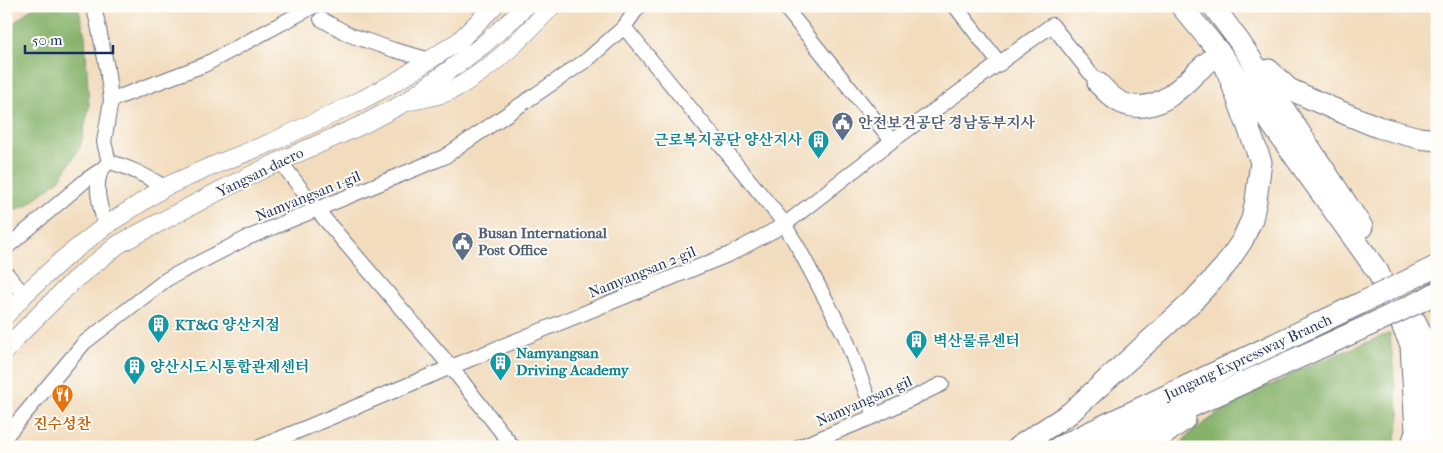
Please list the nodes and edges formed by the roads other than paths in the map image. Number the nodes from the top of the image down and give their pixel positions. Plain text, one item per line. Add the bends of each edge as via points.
1 (93, 6) edge
2 (314, 6) edge
3 (478, 6) edge
4 (494, 6) edge
5 (525, 6) edge
6 (552, 6) edge
7 (639, 6) edge
8 (784, 6) edge
9 (955, 6) edge
10 (1181, 6) edge
11 (1213, 6) edge
12 (321, 19) dead end
13 (624, 27) junction
14 (459, 41) junction
15 (1239, 41) junction
16 (1221, 54) junction
17 (430, 60) junction
18 (1000, 64) junction
19 (1098, 83) joint
20 (110, 100) junction
21 (406, 102) junction
22 (1437, 140) edge
23 (892, 141) junction
24 (280, 161) junction
25 (105, 166) junction
26 (165, 187) junction
27 (316, 210) junction
28 (784, 225) junction
29 (105, 226) junction
30 (6, 248) edge
31 (1437, 266) edge
32 (6, 273) edge
33 (24, 295) junction
34 (1430, 296) edge
35 (6, 315) edge
36 (6, 351) edge
37 (451, 367) junction
38 (942, 384) dead end
39 (1223, 392) junction
40 (875, 416) junction
41 (6, 436) edge
42 (260, 447) edge
43 (513, 447) edge
44 (799, 447) edge
45 (1018, 447) edge
46 (1059, 447) edge
47 (1103, 447) edge
48 (1147, 447) edge
49 (1411, 447) edge
50 (1428, 447) edge

1 - 20 street via 107,68
2 - 20 street via 204,65
3 - 14 main road
4 - 14 main road, Yangsan-daero
5 - 21 main road, Yangsan-daero via 483,45
6 - 21 main road via 517,43 475,75 452,90
7 - 13 street, Namyangsan 1-gil
8 - 23 street
9 - 18 street
10 - 16 highway
11 - 15 highway
12 - 17 street via 350,35
13 - 27 street, Namyangsan 1-gil via 588,59 444,157
13 - 28 street
14 - 17 main road, Yangsan-daero
15 - 22 highway via 1289,89 1378,127
15 - 50 highway via 1390,269 1425,341 1436,392
16 - 19 highway via 1208,60 1176,91 1149,106 1121,103
16 - 45 highway via 1261,162 1252,219 1242,241 1225,266 1192,302 1070,413
16 - 49 highway via 1378,272 1411,345 1416,432
17 - 26 main road, Yangsan-daero via 352,105
18 - 19 street, Namyangsan 2-gil via 1052,25
18 - 23 street, Namyangsan 2-gil
20 - 25 street via 104,142
21 - 24 main road, Yangsan-daero
23 - 28 street, Namyangsan 2-gil
24 - 27 street
24 - 36 main road, Yangsan-daero via 119,244 74,280
25 - 26 street via 123,165
25 - 29 street via 97,190
25 - 30 street
26 - 29 main road, Yangsan-daero
27 - 37 street
27 - 41 street, Namyangsan 1-gil via 247,238 167,279 84,343
28 - 37 street, Namyangsan 2-gil via 730,254
28 - 40 street via 845,336
29 - 33 main road, Yangsan-daero
31 - 46 highway, Jungang Expressway Branch, bridge
32 - 33 street
33 - 35 main road, Yangsan-daero
34 - 39 highway, Jungang Expressway Branch, bridge
37 - 42 street, Namyangsan 2-gil
37 - 43 street
38 - 40 street, Namyangsan-gil
39 - 47 highway, Jungang Expressway Branch
39 - 48 highway
40 - 44 street, Namyangsan-gil

